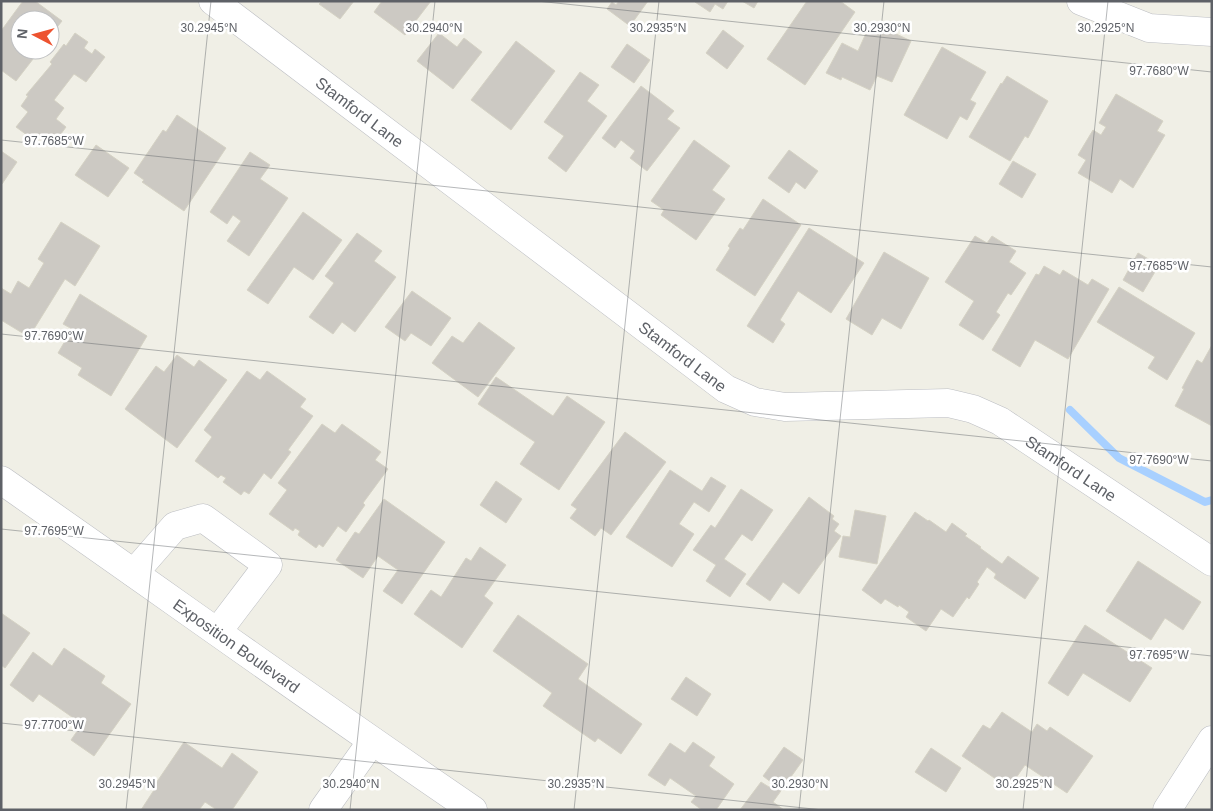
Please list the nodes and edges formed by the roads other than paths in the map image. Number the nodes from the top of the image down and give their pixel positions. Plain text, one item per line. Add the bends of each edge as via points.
1 (212, 1) edge
2 (1081, 1) edge
3 (1212, 32) edge
4 (1, 480) edge
5 (1212, 562) edge
6 (134, 573) junction
7 (218, 631) junction
8 (1212, 740) edge
9 (372, 741) junction
10 (323, 810) edge
11 (473, 810) edge
12 (1167, 810) edge

1 - 5 street, Stamford Lane via 726,389 755,402 785,407 948,403 973,409 1000,421
2 - 3 street via 1149,28
4 - 6 street, Exposition Boulevard
6 - 7 street, Exposition Boulevard
6 - 7 street via 175,526 203,518 268,565
7 - 9 street, Exposition Boulevard
8 - 12 street
9 - 10 street
9 - 11 street, Exposition Boulevard

